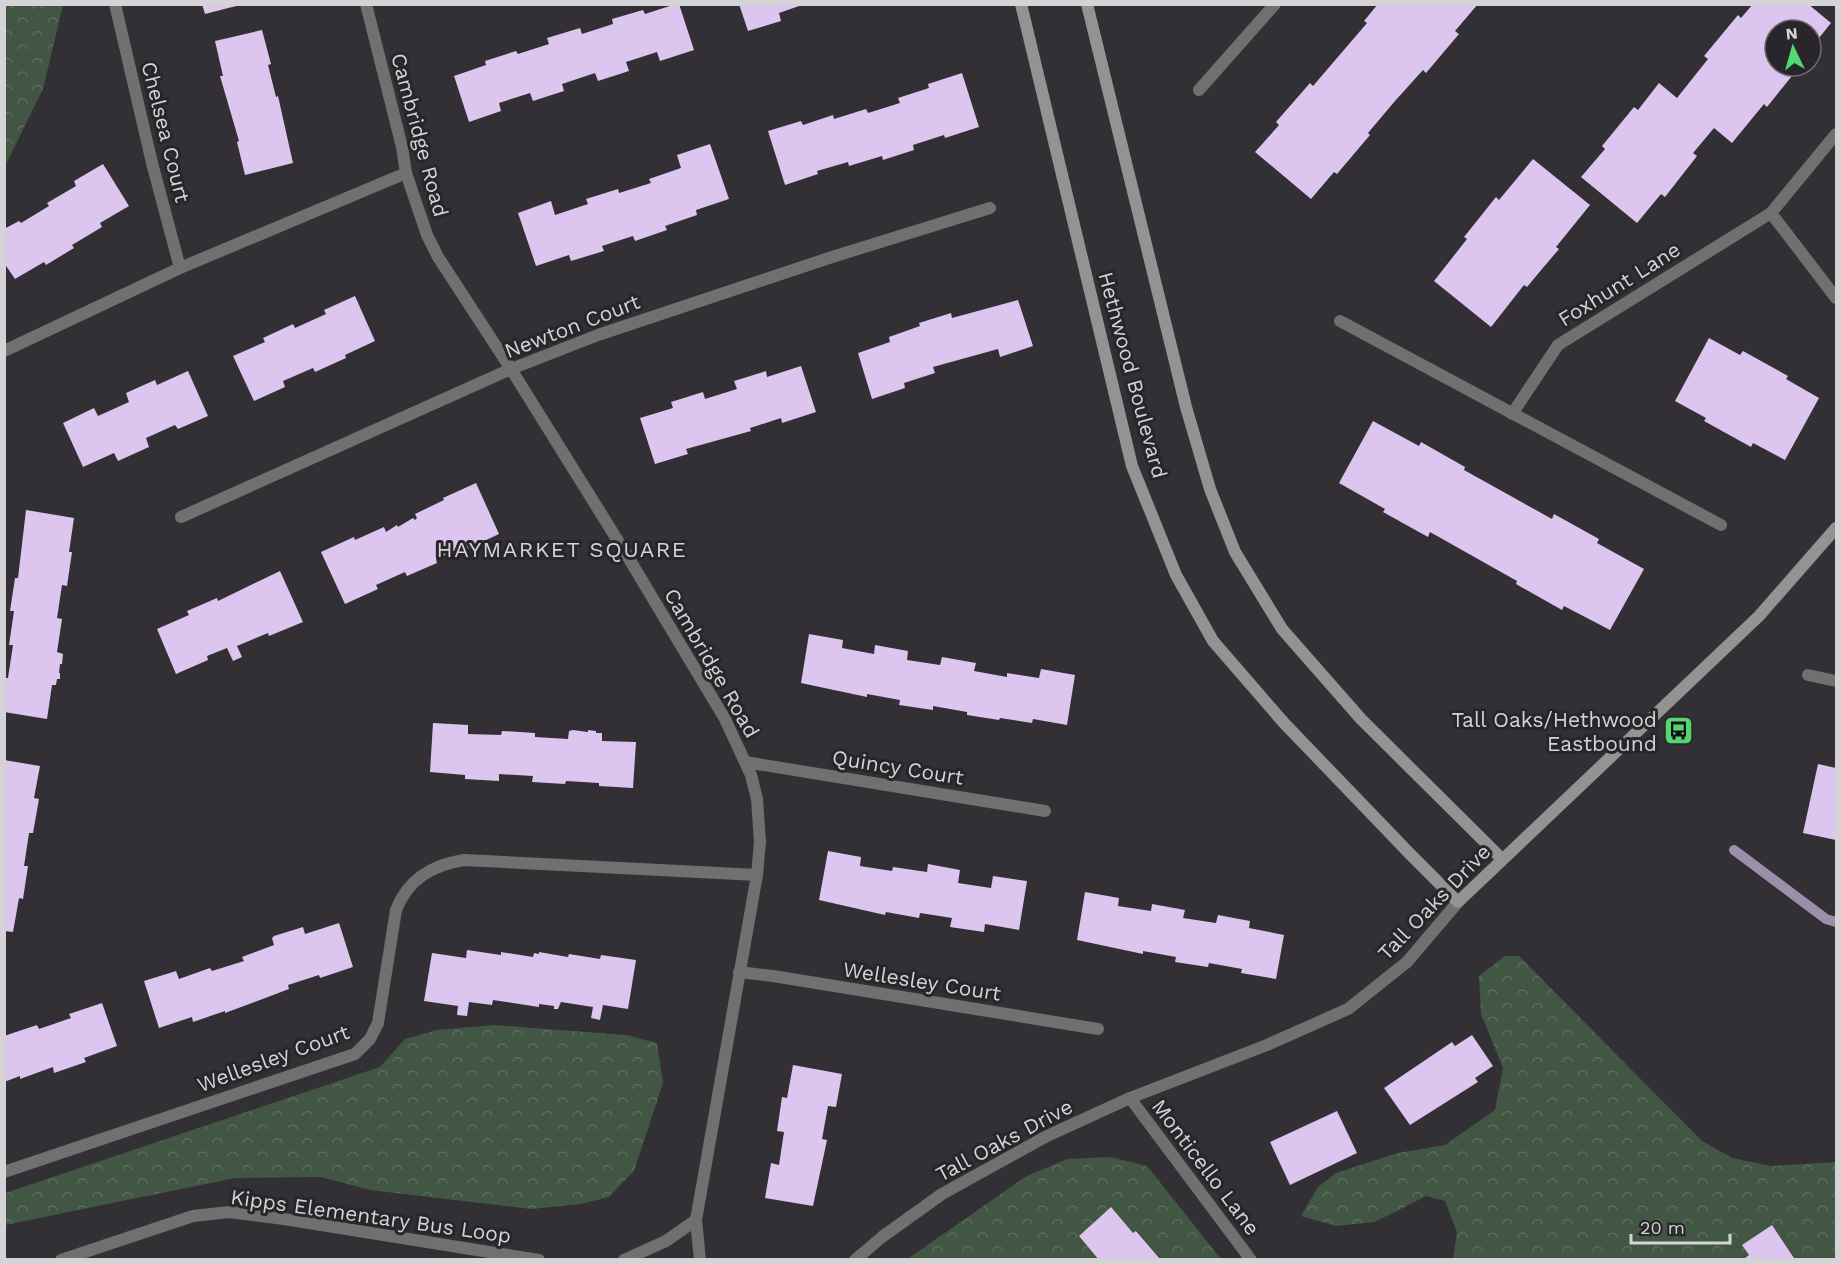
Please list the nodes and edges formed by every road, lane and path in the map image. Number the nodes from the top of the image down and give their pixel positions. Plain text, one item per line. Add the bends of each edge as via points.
1 (116, 4) edge
2 (1021, 4) edge
3 (1087, 4) edge
4 (1275, 4) edge
5 (369, 5) edge
6 (1198, 90) dead end
7 (1836, 134) edge
8 (406, 173) junction
9 (990, 208) dead end
10 (1771, 213) junction
11 (180, 268) junction
12 (1836, 298) edge
13 (1340, 321) dead end
14 (4, 351) edge
15 (511, 369) junction
16 (1512, 414) junction
17 (181, 517) dead end
18 (1721, 525) dead end
19 (1836, 528) edge
20 (1808, 675) dead end
21 (1836, 681) edge
22 (745, 762) junction
23 (1045, 811) dead end
24 (1502, 859) junction
25 (757, 875) junction
26 (1458, 902) junction
27 (739, 972) junction
28 (1098, 1029) dead end
29 (1130, 1098) junction
30 (4, 1172) edge
31 (696, 1221) junction
32 (61, 1260) edge
33 (539, 1260) edge
34 (624, 1260) edge
35 (700, 1260) edge
36 (855, 1260) edge
37 (1251, 1260) edge

1 - 11 street, Chelsea Court
2 - 26 street, Hethwood Boulevard via 1132,466 1176,575 1213,641 1284,723
3 - 24 street, Hethwood Boulevard via 1186,407 1209,489 1235,552 1282,629 1321,674
4 - 6 street
5 - 8 street, Cambridge Road
7 - 10 street, Foxhunt Lane
8 - 11 street
8 - 15 street, Cambridge Road via 438,257
9 - 15 street, Newton Court via 631,324
10 - 12 street
10 - 16 street, Foxhunt Lane via 1558,345
11 - 14 street
13 - 16 street
15 - 17 street, Newton Court
15 - 22 street, Cambridge Road via 725,719
16 - 18 street
19 - 24 street, Tall Oaks Drive via 1759,616
20 - 21 street
22 - 23 street, Quincy Court
22 - 25 street, Cambridge Road via 758,809
24 - 26 street, Tall Oaks Drive
25 - 27 street, Cambridge Road
25 - 30 street, Wellesley Court via 464,860 444,863 418,877 399,901 378,1023 370,1039 355,1054
26 - 29 street, Tall Oaks Drive via 1407,962 1348,1009 1268,1045
27 - 28 street, Wellesley Court
27 - 31 street, Cambridge Road
29 - 36 street, Tall Oaks Drive via 1012,1154 942,1194
29 - 37 street, Monticello Lane
31 - 34 street via 666,1241
31 - 35 street, Cambridge Road
32 - 33 street, Kipps Elementary Bus Loop via 193,1216 229,1212

